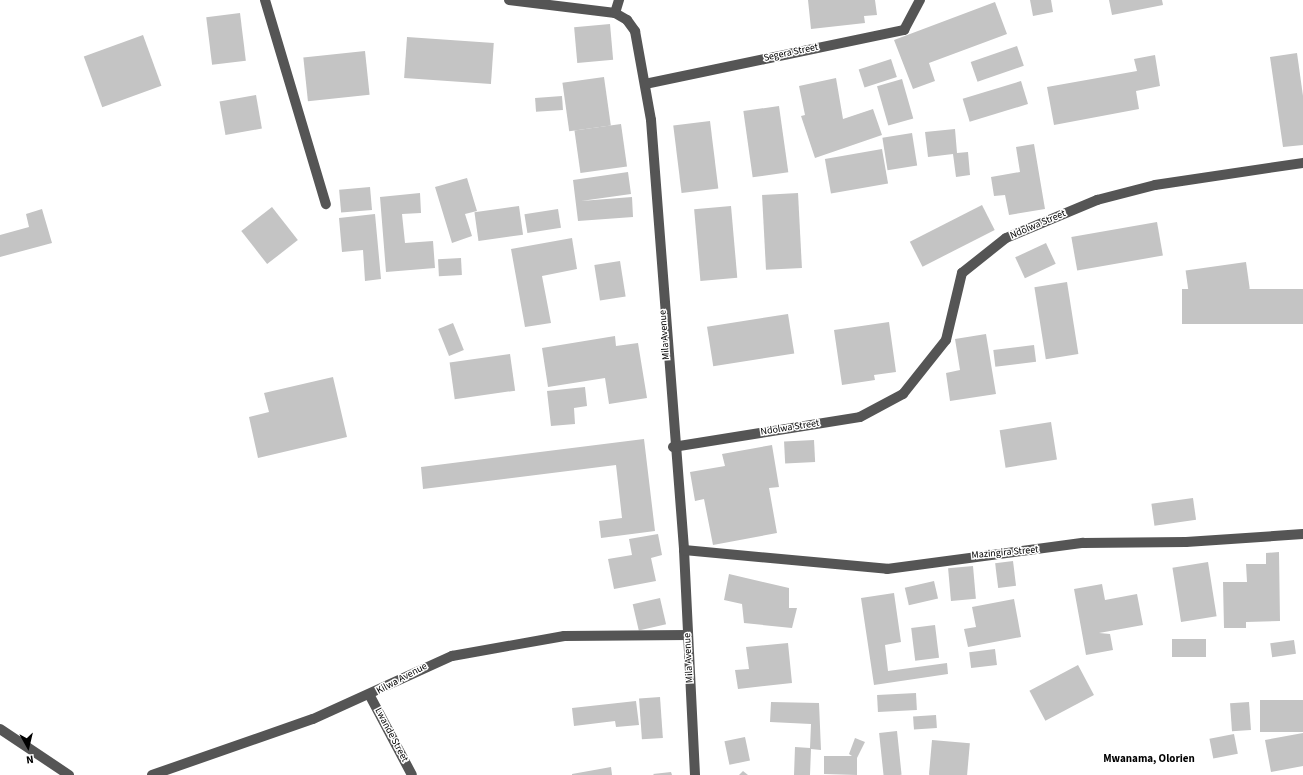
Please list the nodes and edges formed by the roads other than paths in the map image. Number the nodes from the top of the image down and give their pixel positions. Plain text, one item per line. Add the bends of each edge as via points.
1 (265, 0) edge
2 (509, 0) edge
3 (619, 0) edge
4 (920, 0) edge
5 (616, 13) junction
6 (645, 84) junction
7 (1303, 163) edge
8 (326, 204) dead end
9 (673, 447) junction
10 (1303, 534) edge
11 (684, 550) junction
12 (688, 635) junction
13 (370, 696) junction
14 (0, 729) edge
15 (69, 775) edge
16 (152, 775) edge
17 (412, 775) edge
18 (695, 775) edge

1 - 8 street
2 - 5 street
3 - 5 street
4 - 6 street, Segera Street via 904,30
5 - 6 street, Mila Avenue via 628,20 635,31
6 - 9 street, Mila Avenue via 651,120
7 - 9 street, Ndolwa Street via 1155,185 1097,200 1006,238 962,273 946,340 903,394 860,417
9 - 11 street, Mila Avenue
10 - 11 street, Mazingira Street via 1186,542 1083,543 887,569
11 - 12 street, Mila Avenue
12 - 13 street, Kilwa Avenue via 564,636 490,646 421,668
12 - 18 street, Mila Avenue
13 - 16 street, Kilwa Avenue
13 - 17 street, Lwande Street
14 - 15 street

